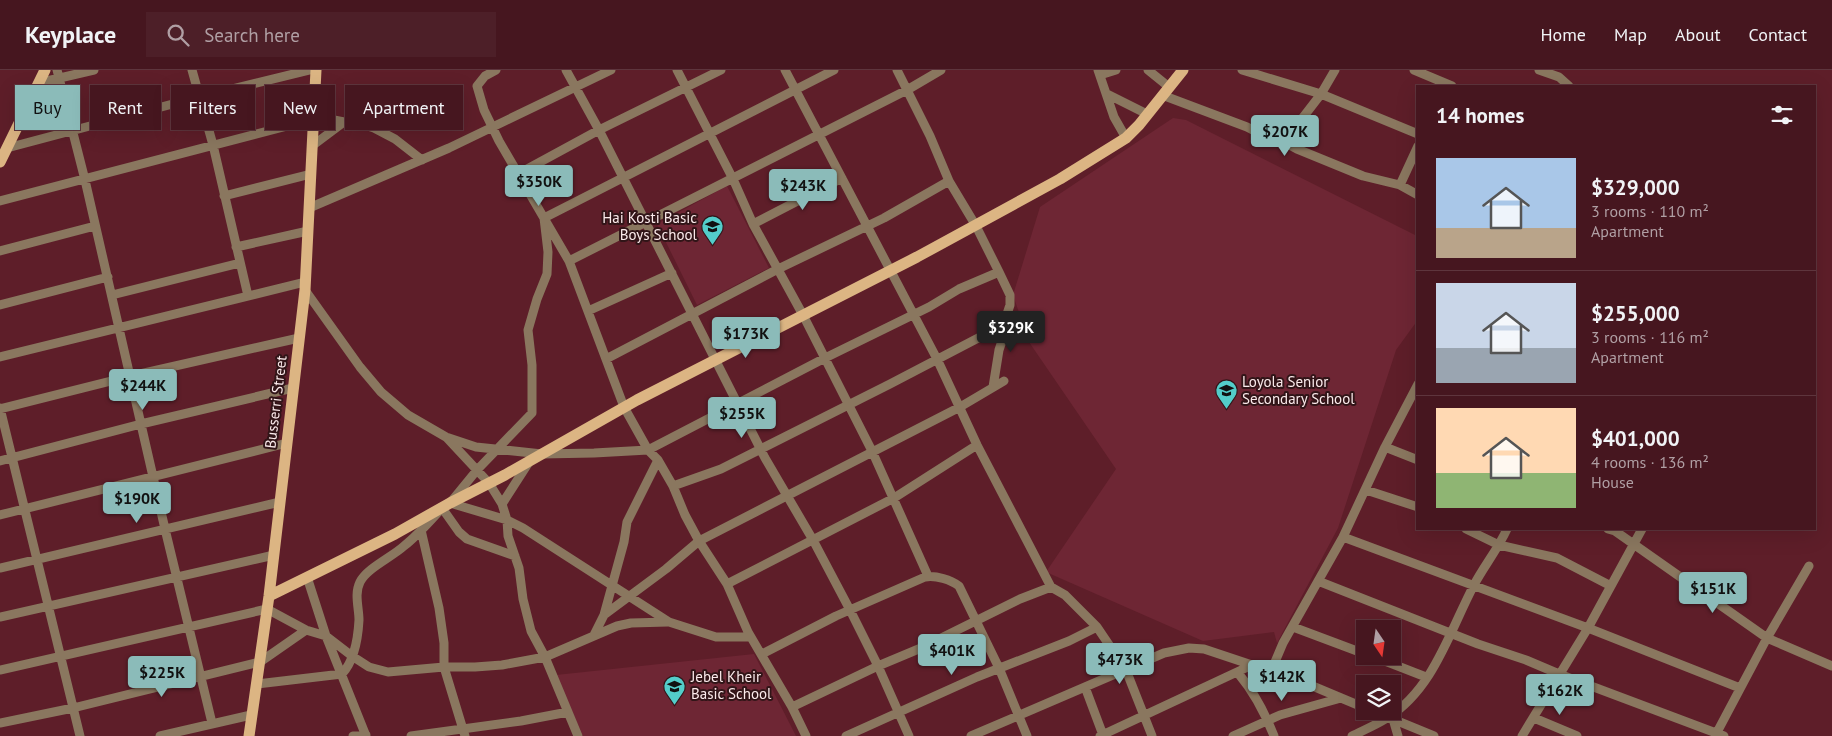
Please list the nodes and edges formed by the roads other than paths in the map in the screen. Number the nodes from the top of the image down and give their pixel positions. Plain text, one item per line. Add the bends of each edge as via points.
1 (45, 70) edge
2 (94, 70) edge
3 (192, 70) edge
4 (310, 70) edge
5 (316, 70) edge
6 (496, 70) edge
7 (566, 70) edge
8 (611, 70) edge
9 (677, 70) edge
10 (721, 70) edge
11 (785, 70) edge
12 (834, 70) edge
13 (897, 70) edge
14 (941, 70) edge
15 (1116, 70) edge
16 (1148, 70) edge
17 (1183, 70) edge
18 (1242, 70) edge
19 (1335, 70) edge
20 (1414, 70) edge
21 (1540, 70) edge
22 (1099, 72) edge
23 (59, 74) edge
24 (38, 83) junction
25 (196, 85) edge
26 (248, 85) edge
27 (315, 85) edge
28 (1447, 85) edge
29 (1569, 85) edge
30 (576, 88) junction
31 (687, 88) junction
32 (797, 90) junction
33 (907, 90) junction
34 (1165, 91) junction
35 (1107, 94) junction
36 (1321, 94) junction
37 (171, 105) edge
38 (1147, 114) junction
39 (335, 121) edge
40 (344, 122) junction
41 (493, 127) junction
42 (209, 130) edge
43 (269, 130) edge
44 (313, 130) edge
45 (599, 130) junction
46 (73, 131) junction
47 (820, 133) junction
48 (1416, 133) edge
49 (710, 134) junction
50 (1126, 138) junction
51 (1284, 142) junction
52 (213, 145) junction
53 (312, 146) junction
54 (7, 148) junction
55 (1416, 150) edge
56 (0, 160) edge
57 (422, 160) junction
58 (311, 174) junction
59 (518, 174) junction
60 (623, 177) junction
61 (842, 178) junction
62 (732, 179) junction
63 (85, 180) junction
64 (949, 180) junction
65 (1400, 185) junction
66 (1416, 194) edge
67 (224, 196) junction
68 (0, 201) edge
69 (309, 208) junction
70 (544, 218) junction
71 (646, 222) junction
72 (753, 224) junction
73 (95, 226) junction
74 (867, 226) junction
75 (976, 226) junction
76 (308, 231) junction
77 (236, 247) junction
78 (0, 251) edge
79 (569, 261) junction
80 (240, 264) junction
81 (778, 269) junction
82 (890, 271) junction
83 (999, 272) junction
84 (672, 273) junction
85 (108, 276) junction
86 (305, 286) junction
87 (112, 295) junction
88 (248, 296) junction
89 (0, 305) edge
90 (588, 311) junction
91 (693, 315) junction
92 (803, 315) junction
93 (913, 315) junction
94 (1003, 318) junction
95 (120, 327) junction
96 (299, 338) junction
97 (0, 357) edge
98 (825, 358) junction
99 (937, 358) junction
100 (606, 359) junction
101 (716, 360) junction
102 (131, 376) junction
103 (1004, 381) dead end
104 (993, 387) junction
105 (293, 388) junction
106 (1414, 401) edge
107 (738, 404) junction
108 (849, 405) junction
109 (960, 406) junction
110 (624, 407) junction
111 (0, 409) edge
112 (142, 424) junction
113 (446, 437) junction
114 (287, 443) junction
115 (976, 445) junction
116 (1385, 447) junction
117 (497, 449) junction
118 (648, 450) junction
119 (761, 450) junction
120 (872, 451) junction
121 (542, 454) junction
122 (13, 458) junction
123 (855, 459) junction
124 (1416, 459) edge
125 (658, 460) junction
126 (0, 461) edge
127 (529, 461) junction
128 (878, 464) junction
129 (477, 470) junction
130 (153, 477) junction
131 (489, 483) junction
132 (673, 486) junction
133 (1366, 490) junction
134 (786, 494) junction
135 (894, 498) junction
136 (280, 502) junction
137 (502, 504) junction
138 (446, 505) junction
139 (1416, 506) edge
140 (25, 509) junction
141 (0, 515) edge
142 (507, 520) junction
143 (165, 529) junction
144 (421, 530) junction
145 (1468, 530) edge
146 (1507, 530) edge
147 (1612, 530) edge
148 (1641, 530) edge
149 (1343, 537) junction
150 (699, 540) junction
151 (813, 540) junction
152 (1633, 544) junction
153 (1499, 546) junction
154 (274, 555) junction
155 (515, 556) junction
156 (37, 560) junction
157 (1809, 566) dead end
158 (0, 568) edge
159 (928, 576) junction
160 (177, 577) junction
161 (307, 577) junction
162 (1318, 582) junction
163 (612, 584) junction
164 (727, 584) junction
165 (1474, 585) junction
166 (1610, 586) junction
167 (1051, 587) junction
168 (269, 596) junction
169 (629, 596) junction
170 (48, 606) junction
171 (267, 609) junction
172 (850, 610) junction
173 (604, 615) junction
174 (0, 617) edge
175 (976, 621) junction
176 (668, 622) junction
177 (188, 627) junction
178 (1098, 627) junction
179 (1292, 627) junction
180 (1588, 628) junction
181 (306, 630) junction
182 (1452, 633) junction
183 (594, 635) junction
184 (326, 636) junction
185 (751, 637) junction
186 (1767, 638) junction
187 (1356, 651) edge
188 (762, 654) junction
189 (60, 656) junction
190 (352, 656) junction
191 (545, 657) junction
192 (260, 662) junction
193 (1395, 665) edge
194 (878, 666) junction
195 (1252, 666) junction
196 (1832, 666) edge
197 (444, 667) junction
198 (999, 668) junction
199 (1272, 669) junction
200 (0, 670) edge
201 (1126, 670) junction
202 (1238, 673) junction
203 (342, 674) junction
204 (1559, 674) junction
205 (200, 677) junction
206 (1426, 677) junction
207 (257, 684) junction
208 (1085, 687) junction
209 (1740, 688) junction
210 (1342, 698) junction
211 (1356, 704) edge
212 (792, 707) junction
213 (73, 708) junction
214 (1401, 708) edge
215 (568, 712) junction
216 (898, 713) junction
217 (252, 715) junction
218 (1018, 715) junction
219 (1144, 717) junction
220 (1534, 718) junction
221 (1268, 720) junction
222 (1388, 720) edge
223 (1390, 720) edge
224 (1393, 720) edge
225 (0, 723) edge
226 (212, 724) junction
227 (464, 732) edge
228 (1101, 735) edge
229 (1719, 735) edge
230 (80, 736) edge
231 (160, 736) edge
232 (249, 736) edge
233 (353, 736) edge
234 (366, 736) edge
235 (411, 736) edge
236 (578, 736) edge
237 (806, 736) edge
238 (846, 736) edge
239 (909, 736) edge
240 (971, 736) edge
241 (1027, 736) edge
242 (1152, 736) edge
243 (1233, 736) edge
244 (1274, 736) edge
245 (1352, 736) edge
246 (1398, 736) edge
247 (1434, 736) edge
248 (1522, 736) edge
249 (1578, 736) edge

1 - 24 main road
2 - 23 street
3 - 25 street
4 - 26 street
5 - 27 main road, Busserri Street
6 - 41 street via 477,86
7 - 30 street
8 - 30 street
9 - 31 street
10 - 31 street
11 - 32 street
12 - 32 street
13 - 33 street
14 - 33 street
15 - 22 street
16 - 34 street
17 - 34 main road
18 - 36 street
19 - 36 street
20 - 28 street
21 - 29 street via 1559,77
22 - 35 street
23 - 24 street
23 - 46 street
24 - 54 main road
30 - 41 street
30 - 45 street
31 - 45 street
31 - 49 street
32 - 47 street
32 - 49 street
33 - 47 street
33 - 64 street
34 - 38 main road
34 - 51 street via 1270,139
35 - 38 street
35 - 50 street via 1114,117
36 - 48 street
36 - 51 street
37 - 46 street
38 - 50 main road
39 - 40 street
40 - 53 street
40 - 57 street via 352,121 374,128
41 - 57 street
41 - 59 street
42 - 52 street
43 - 52 street
44 - 53 main road, Busserri Street
45 - 59 street
45 - 60 street
46 - 54 street
46 - 63 street
47 - 61 street
47 - 62 street
49 - 60 street
49 - 62 street
50 - 75 main road
51 - 65 street via 1363,176
52 - 63 street
52 - 67 street
53 - 58 main road, Busserri Street
54 - 56 main road
55 - 65 street
57 - 69 street
58 - 67 street
58 - 69 main road, Busserri Street
59 - 70 street
60 - 70 street
60 - 71 street
61 - 72 street
61 - 74 street
62 - 71 street
62 - 72 street
63 - 68 street
63 - 73 street
64 - 74 street
64 - 75 street
65 - 66 street
67 - 77 street
69 - 76 main road, Busserri Street
70 - 79 street
70 - 117 street via 547,274 528,330 532,413
71 - 79 street
71 - 84 street
72 - 81 street
73 - 78 street
73 - 85 street
74 - 81 street
74 - 82 street
75 - 82 main road
75 - 83 street
76 - 77 street
76 - 86 main road, Busserri Street
77 - 80 street
79 - 90 street
80 - 87 street
80 - 88 street
81 - 91 street
81 - 92 street
82 - 92 main road
82 - 93 street
83 - 93 street via 958,289
83 - 94 street via 1010,295 1010,305
84 - 90 street
84 - 91 street
85 - 87 street
85 - 89 street
86 - 88 street
86 - 96 main road, Busserri Street
86 - 113 street via 381,392 408,415
87 - 95 street
88 - 95 street
90 - 100 street
91 - 100 street
91 - 101 street
92 - 98 street
92 - 101 main road
93 - 98 street
93 - 99 street
94 - 99 street via 982,336
94 - 104 street via 1004,332
95 - 97 street
95 - 102 street
96 - 102 street
96 - 105 main road, Busserri Street
98 - 107 street
98 - 108 street
99 - 108 street
99 - 109 street
100 - 110 street
101 - 107 street
101 - 110 main road
102 - 111 street
102 - 112 street
103 - 104 street
104 - 109 street
105 - 112 street
105 - 114 main road, Busserri Street
106 - 116 street
107 - 118 street
107 - 119 street
108 - 119 street
108 - 120 street
109 - 115 street
109 - 120 street
110 - 118 street
110 - 121 main road
111 - 122 street
112 - 122 street
112 - 130 street
113 - 117 street via 476,447
113 - 129 street
114 - 130 street
114 - 136 main road, Busserri Street
115 - 135 street
115 - 167 street
116 - 124 street
116 - 133 street
117 - 121 street
117 - 129 street
118 - 121 street
118 - 125 street
119 - 132 street
119 - 134 street
120 - 123 street
120 - 128 street
121 - 127 main road
122 - 126 street
122 - 140 street
123 - 128 street
123 - 134 street
125 - 132 street
125 - 163 street via 627,522
127 - 131 main road
127 - 137 street
128 - 135 street
129 - 131 street
129 - 138 street
130 - 140 street
130 - 143 street
131 - 137 street
131 - 138 main road
132 - 150 street
133 - 139 street
133 - 149 street
134 - 150 street
134 - 151 street
135 - 151 street
135 - 159 street
136 - 143 street
136 - 154 main road, Busserri Street
137 - 142 street
138 - 142 street
138 - 144 street
138 - 155 street via 459,532 467,539
138 - 161 main road
140 - 141 street
140 - 156 street
142 - 155 street
142 - 163 street
143 - 156 street
143 - 160 street
144 - 190 street via 360,582 357,595 359,621
144 - 197 street via 439,608
145 - 153 street
146 - 153 street
147 - 152 street
148 - 152 street
149 - 162 street
149 - 165 street
150 - 164 street
150 - 169 street
151 - 164 street
151 - 172 street
152 - 166 street
152 - 186 street
153 - 165 street
153 - 166 street via 1557,558
154 - 160 street
154 - 168 main road, Busserri Street
155 - 191 street via 531,631
156 - 158 street
156 - 170 street
157 - 186 street
159 - 172 street
159 - 175 street via 957,584
160 - 170 street
160 - 177 street
161 - 168 main road
161 - 184 street
162 - 179 street
162 - 182 street
163 - 169 street
163 - 173 street
164 - 185 street
165 - 180 street
165 - 182 street
166 - 180 street
167 - 175 street
167 - 178 street via 1065,595
168 - 171 main road, Busserri Street
169 - 173 street
169 - 176 street
170 - 174 street
170 - 189 street
171 - 177 street
171 - 181 street
171 - 192 main road, Busserri Street
172 - 188 street
172 - 194 street
173 - 183 street
175 - 194 street
175 - 198 street
176 - 183 street via 631,623
176 - 185 street via 716,637
177 - 189 street
177 - 205 street
178 - 198 street via 1036,656
178 - 201 street
179 - 187 street
179 - 199 street
180 - 204 street
180 - 209 street
181 - 184 street
181 - 192 street
182 - 204 street
182 - 206 street
183 - 191 street
184 - 190 street
184 - 203 street
185 - 188 street
186 - 196 street
186 - 209 street
188 - 212 street
189 - 200 street
189 - 213 street
190 - 197 street via 369,667 388,672
190 - 203 street
191 - 197 street via 493,666
191 - 215 street
192 - 205 street
192 - 207 main road, Busserri Street
193 - 206 street
194 - 212 street
194 - 216 street
195 - 199 street
195 - 201 street via 1204,649 1189,648 1164,653
195 - 202 street
197 - 227 street
198 - 216 street
198 - 218 street
199 - 210 street
201 - 208 street
201 - 219 street
202 - 219 street
202 - 221 street via 1252,690
203 - 207 street
203 - 234 street
204 - 220 street
204 - 229 street
205 - 213 street
205 - 226 street
206 - 214 street
207 - 217 main road, Busserri Street
208 - 218 street
208 - 228 street
209 - 229 street
210 - 211 street
210 - 221 street
212 - 237 street
213 - 225 street
213 - 230 street
215 - 227 street
215 - 236 street
216 - 238 street
216 - 239 street
217 - 226 street
217 - 232 main road, Busserri Street
218 - 240 street
218 - 241 street
219 - 228 street
219 - 242 street
220 - 248 street
220 - 249 street
221 - 243 street
221 - 244 street
222 - 245 street
223 - 246 street
224 - 247 street
226 - 231 street
227 - 235 street
233 - 234 street

